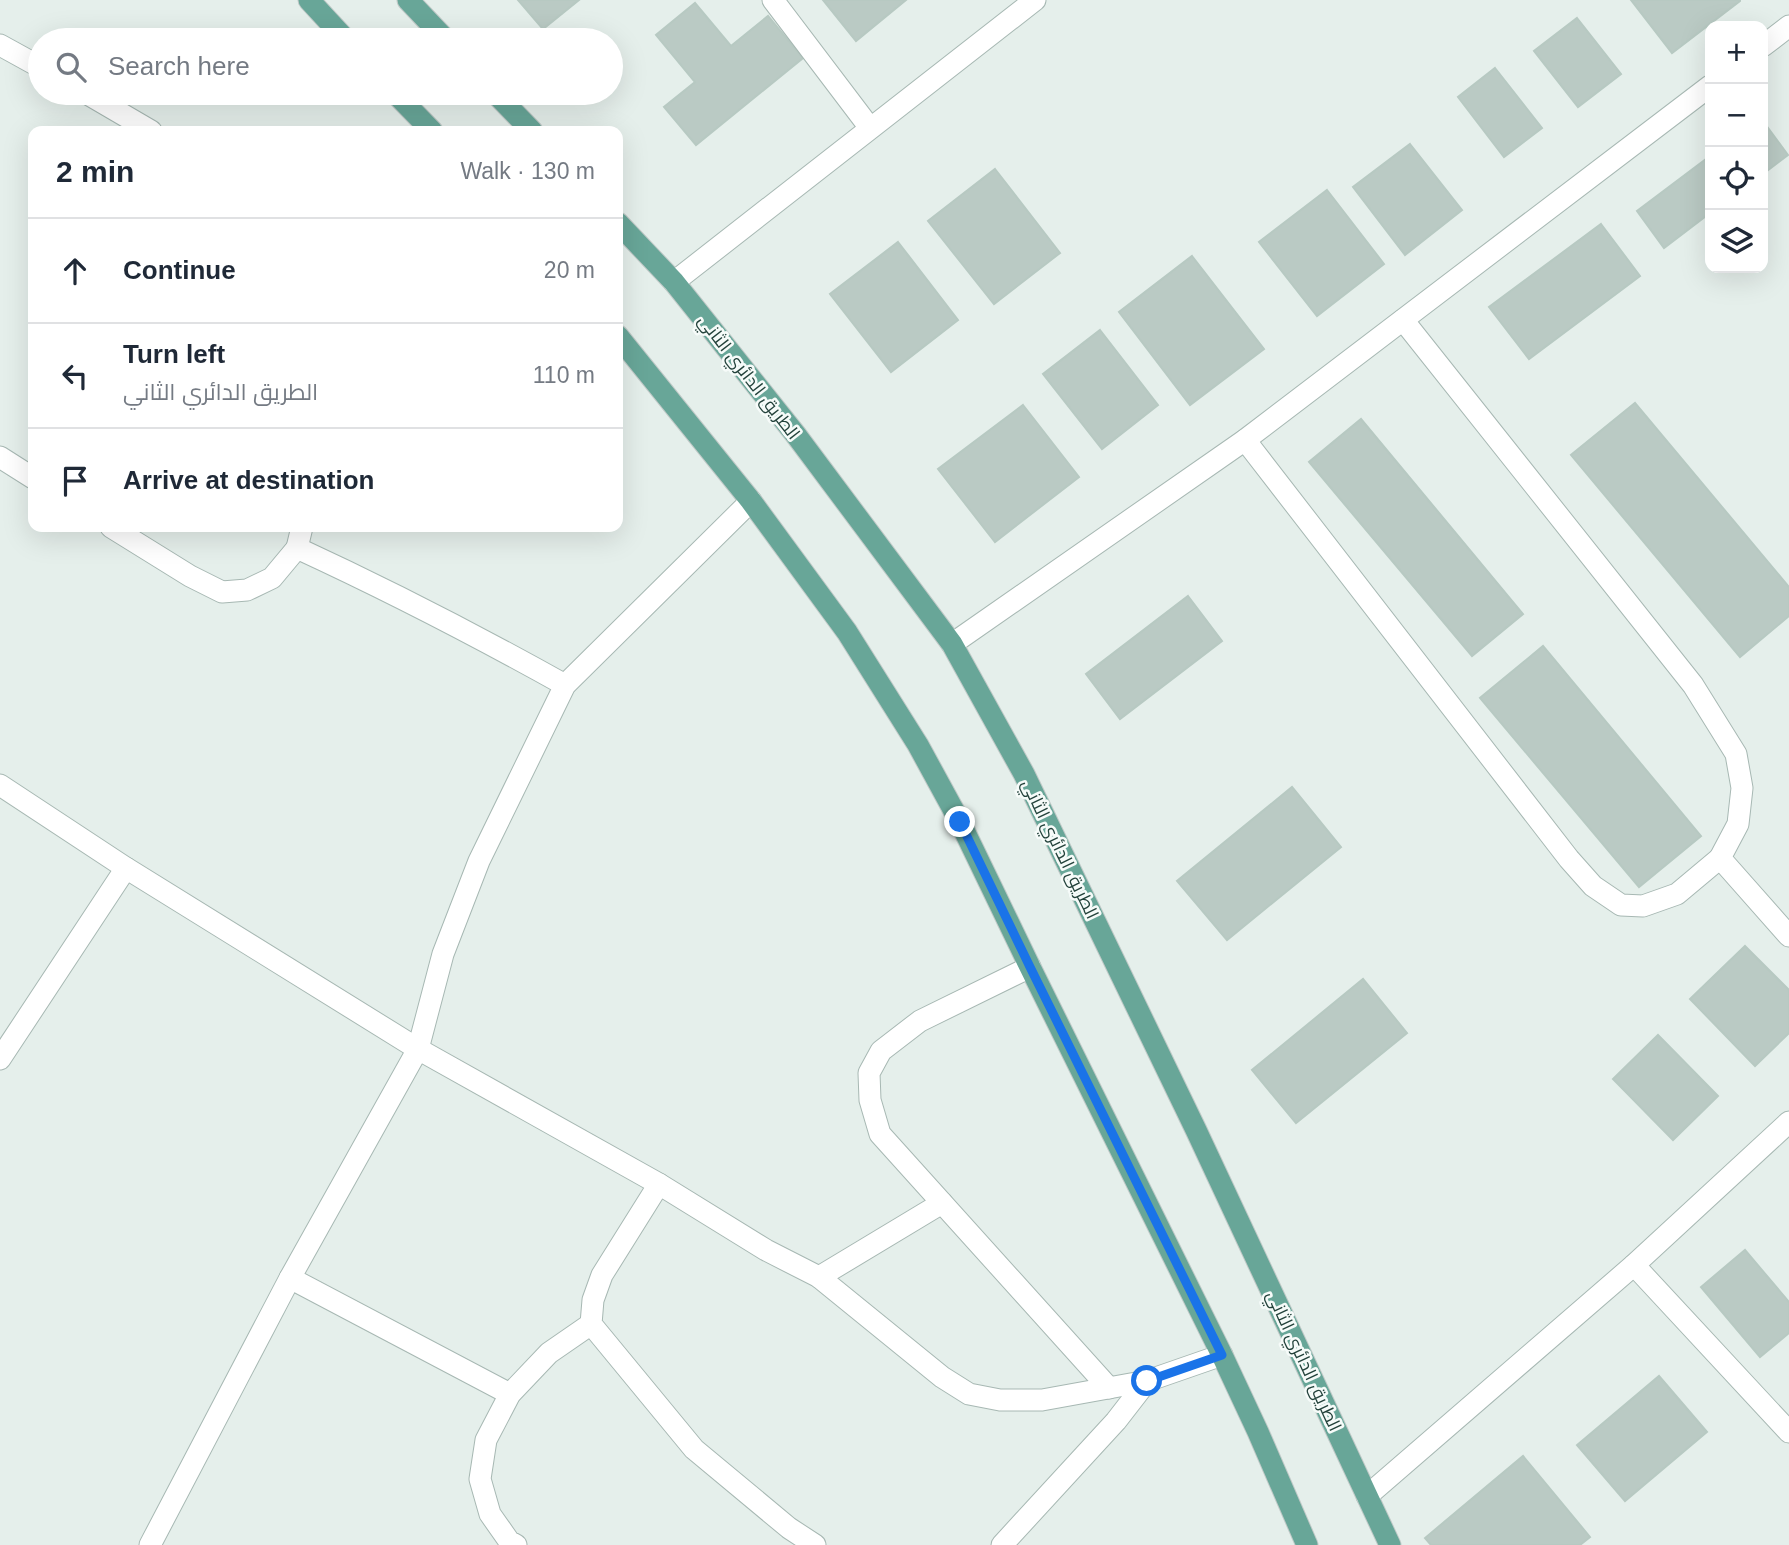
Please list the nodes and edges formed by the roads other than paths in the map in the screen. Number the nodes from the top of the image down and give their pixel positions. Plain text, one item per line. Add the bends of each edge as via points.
1 (309, 0) edge
2 (408, 0) edge
3 (773, 0) edge
4 (1035, 0) edge
5 (1789, 26) edge
6 (335, 28) edge
7 (435, 28) edge
8 (1768, 42) edge
9 (0, 45) edge
10 (28, 60) edge
11 (1705, 90) edge
12 (107, 105) edge
13 (407, 105) edge
14 (507, 105) edge
15 (142, 126) edge
16 (427, 126) edge
17 (527, 126) edge
18 (870, 128) junction
19 (623, 228) edge
20 (674, 282) junction
21 (1403, 320) junction
22 (623, 342) edge
23 (1245, 440) junction
24 (0, 457) edge
25 (28, 475) edge
26 (751, 501) junction
27 (119, 532) edge
28 (301, 532) edge
29 (297, 548) junction
30 (952, 644) junction
31 (565, 685) junction
32 (0, 786) edge
33 (1720, 858) junction
34 (126, 868) junction
35 (1789, 936) edge
36 (1030, 967) junction
37 (418, 1049) junction
38 (0, 1059) edge
39 (1789, 1122) edge
40 (659, 1184) junction
41 (942, 1203) junction
42 (1634, 1265) junction
43 (819, 1277) junction
44 (290, 1278) junction
45 (591, 1324) junction
46 (1222, 1355) junction
47 (1147, 1381) junction
48 (1109, 1388) junction
49 (510, 1394) junction
50 (1789, 1432) edge
51 (1367, 1496) junction
52 (150, 1545) edge
53 (516, 1545) edge
54 (815, 1545) edge
55 (1002, 1545) edge
56 (1307, 1545) edge
57 (1390, 1545) edge

1 - 6 main road
2 - 7 main road
3 - 18 street
4 - 18 street
5 - 8 street
9 - 10 street
11 - 21 street
12 - 15 street
13 - 16 main road
14 - 17 main road
18 - 20 street
19 - 20 main road, الطريق الدائري الثاني
20 - 30 main road, الطريق الدائري الثاني via 796,435
21 - 23 street
21 - 33 street via 1693,685 1736,754 1742,788 1738,824
22 - 26 main road
23 - 30 street
23 - 33 street via 1593,886 1621,905 1643,906 1677,894
24 - 25 street
26 - 31 street
26 - 36 main road via 846,632 918,745
27 - 29 street via 222,592 247,590 272,578
28 - 29 street
29 - 31 street
30 - 51 main road, الطريق الدائري الثاني via 1024,774
31 - 37 street via 479,861 443,954
32 - 34 street
33 - 35 street
34 - 37 street
34 - 38 street
36 - 41 street via 920,1021 881,1051 869,1073 870,1100 880,1134
36 - 46 main road
37 - 40 street
37 - 44 street
39 - 42 street
40 - 43 street
40 - 45 street via 602,1275
41 - 43 street
41 - 48 street
42 - 50 street
42 - 51 street
43 - 48 street via 969,1394 1000,1400 1042,1399
44 - 49 street
44 - 52 street
45 - 49 street via 549,1353
45 - 54 street via 694,1449
46 - 47 street
46 - 56 main road
47 - 48 street
47 - 55 street
49 - 53 street via 486,1440 480,1479 490,1514
51 - 57 main road, الطريق الدائري الثاني

